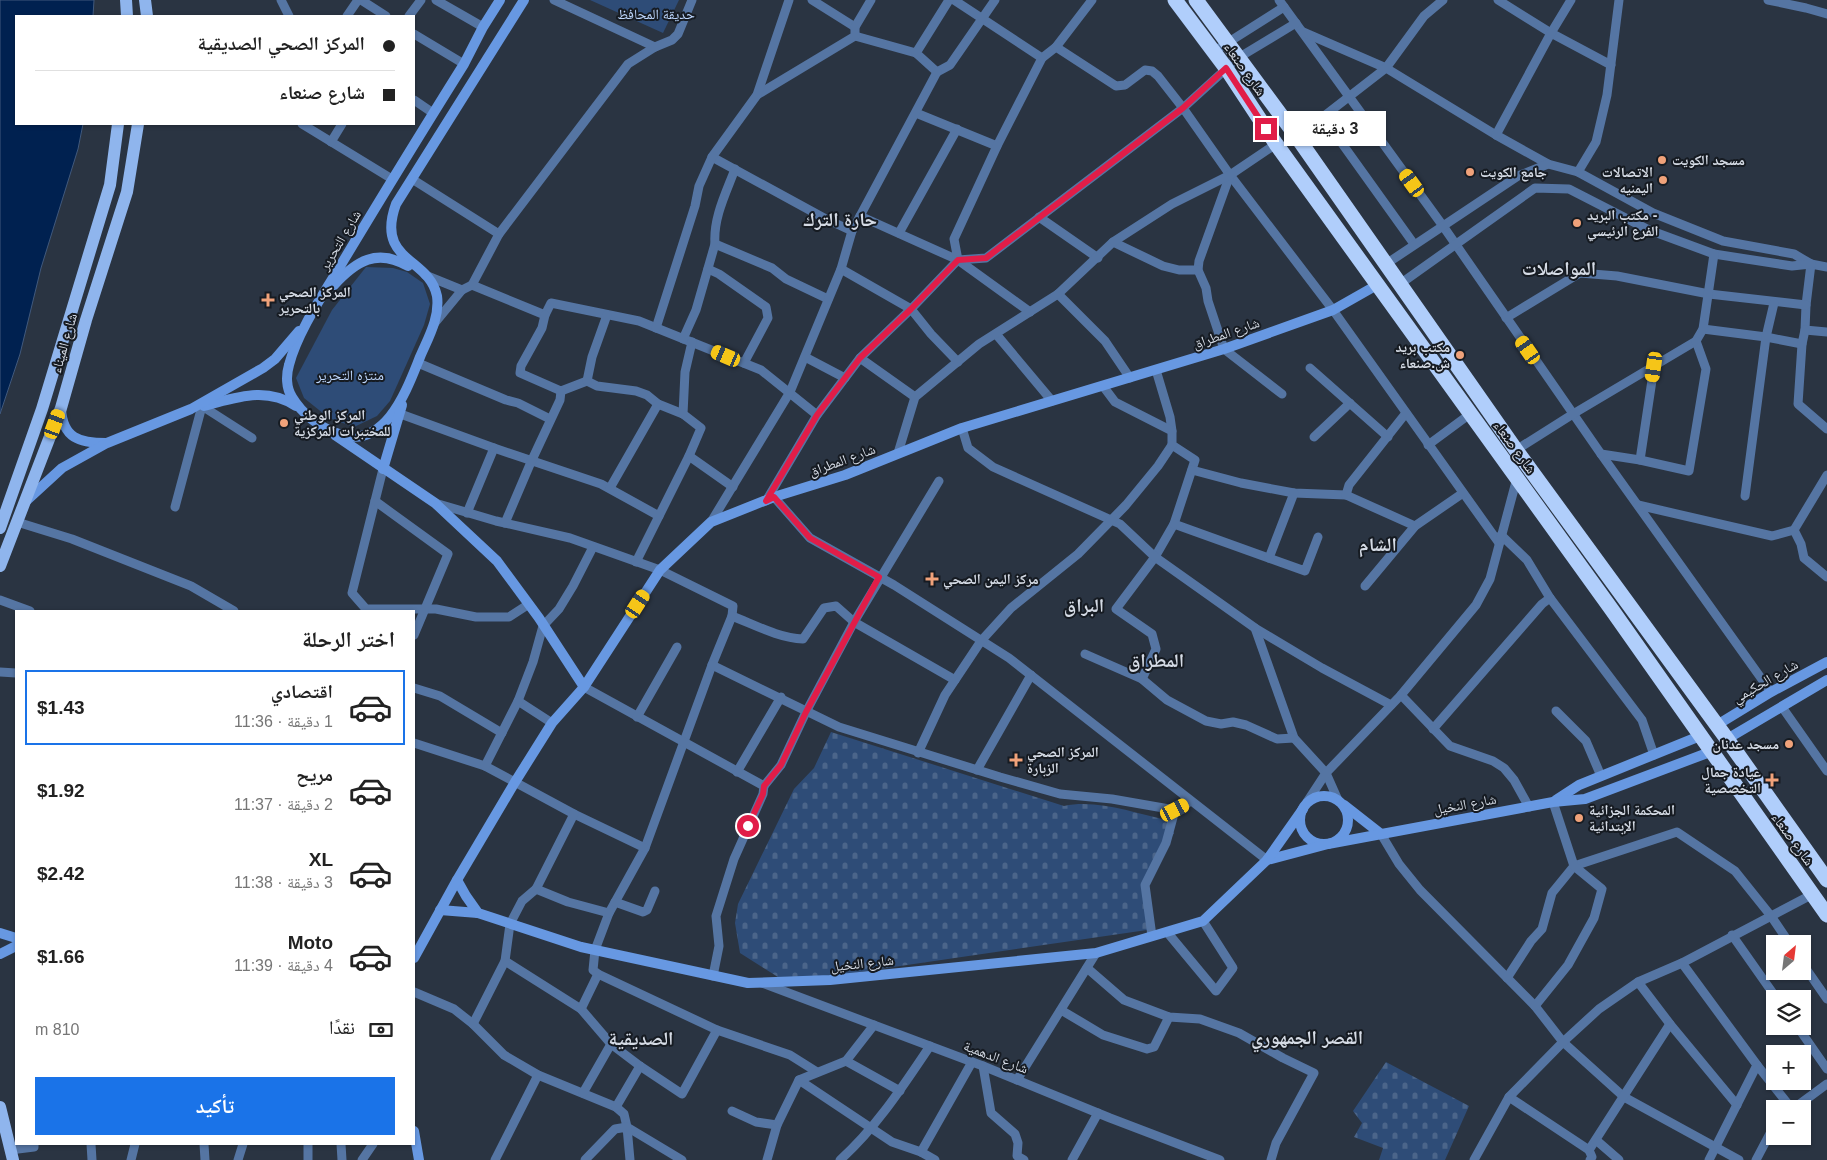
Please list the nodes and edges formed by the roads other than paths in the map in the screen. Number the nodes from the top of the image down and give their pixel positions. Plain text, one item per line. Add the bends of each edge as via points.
1 (126, 0) edge
2 (145, 0) edge
3 (280, 0) edge
4 (359, 0) edge
5 (421, 0) edge
6 (436, 0) edge
7 (500, 0) edge
8 (524, 0) edge
9 (554, 0) edge
10 (692, 0) edge
11 (789, 0) edge
12 (812, 0) edge
13 (871, 0) edge
14 (949, 0) edge
15 (954, 0) edge
16 (995, 0) edge
17 (1092, 0) edge
18 (1175, 0) edge
19 (1196, 0) edge
20 (1443, 0) edge
21 (1498, 0) edge
22 (1571, 0) edge
23 (1618, 0) edge
24 (1768, 0) edge
25 (1282, 3) edge
26 (1827, 14) edge
27 (127, 15) edge
28 (147, 15) edge
29 (288, 15) edge
30 (348, 15) edge
31 (384, 15) edge
32 (410, 15) edge
33 (981, 18) junction
34 (1296, 22) junction
35 (483, 27) junction
36 (855, 31) junction
37 (1302, 32) junction
38 (1551, 33) junction
39 (415, 35) edge
40 (1228, 43) junction
41 (655, 47) junction
42 (1056, 47) junction
43 (1213, 52) junction
44 (916, 53) junction
45 (1042, 58) junction
46 (1238, 58) junction
47 (464, 64) junction
48 (1611, 65) junction
49 (1226, 68) junction
50 (1386, 68) junction
51 (937, 72) junction
52 (757, 95) junction
53 (1349, 97) junction
54 (415, 101) edge
55 (1183, 108) junction
56 (433, 113) junction
57 (916, 113) junction
58 (1323, 117) junction
59 (118, 125) edge
60 (138, 125) edge
61 (304, 125) edge
62 (341, 125) edge
63 (957, 129) junction
64 (1496, 135) junction
65 (1297, 137) junction
66 (331, 142) junction
67 (1276, 144) junction
68 (997, 146) junction
69 (712, 157) junction
70 (1548, 164) junction
71 (735, 169) junction
72 (1578, 172) junction
73 (1230, 176) junction
74 (392, 179) junction
75 (412, 179) junction
76 (860, 216) junction
77 (1039, 217) junction
78 (1443, 226) junction
79 (852, 231) junction
80 (898, 233) junction
81 (499, 234) junction
82 (1113, 242) junction
83 (716, 244) junction
84 (1414, 244) junction
85 (1455, 244) junction
86 (1714, 254) junction
87 (1098, 258) junction
88 (958, 260) junction
89 (1386, 264) junction
90 (1812, 264) junction
91 (1827, 267) edge
92 (708, 269) junction
93 (840, 269) junction
94 (1198, 270) junction
95 (424, 275) junction
96 (1400, 284) junction
97 (472, 285) junction
98 (1377, 285) junction
99 (462, 290) junction
100 (1058, 294) junction
101 (1709, 294) junction
102 (828, 299) junction
103 (320, 300) junction
104 (1774, 302) junction
105 (1806, 305) junction
106 (911, 309) junction
107 (1333, 310) junction
108 (1030, 312) junction
109 (545, 315) junction
110 (607, 315) junction
111 (310, 317) junction
112 (1506, 318) junction
113 (434, 325) junction
114 (656, 328) junction
115 (1703, 329) junction
116 (1805, 330) junction
117 (1827, 332) edge
118 (996, 334) junction
119 (1766, 337) junction
120 (683, 339) junction
121 (1696, 341) junction
122 (692, 342) junction
123 (1802, 344) junction
124 (1224, 349) junction
125 (805, 357) junction
126 (860, 358) junction
127 (958, 362) junction
128 (418, 363) junction
129 (744, 363) junction
130 (1654, 367) junction
131 (1310, 368) dead end
132 (1156, 370) junction
133 (845, 378) junction
134 (1130, 378) junction
135 (587, 382) junction
136 (1103, 386) junction
137 (561, 390) junction
138 (790, 392) junction
139 (1282, 394) dead end
140 (915, 398) junction
141 (1052, 401) junction
142 (1350, 403) junction
143 (658, 404) junction
144 (202, 406) junction
145 (61, 408) junction
146 (298, 408) junction
147 (191, 409) junction
148 (397, 413) junction
149 (1406, 413) junction
150 (683, 414) junction
151 (1470, 414) junction
152 (1573, 414) junction
153 (817, 415) junction
154 (550, 419) junction
155 (962, 428) junction
156 (1827, 429) edge
157 (328, 430) junction
158 (1172, 431) junction
159 (1314, 437) dead end
160 (1388, 437) junction
161 (252, 438) dead end
162 (107, 443) junction
163 (1428, 444) junction
164 (1172, 445) junction
165 (494, 448) junction
166 (1516, 450) junction
167 (898, 453) junction
168 (1602, 454) junction
169 (689, 456) junction
170 (1640, 460) junction
171 (531, 462) junction
172 (383, 469) junction
173 (1192, 470) junction
174 (1827, 475) edge
175 (1517, 478) junction
176 (939, 481) dead end
177 (733, 487) junction
178 (610, 488) junction
179 (1463, 492) junction
180 (1294, 493) junction
181 (1346, 495) junction
182 (1745, 496) dead end
183 (770, 499) junction
184 (375, 501) junction
185 (25, 502) junction
186 (435, 503) junction
187 (1638, 505) junction
188 (175, 507) dead end
189 (467, 513) junction
190 (659, 516) junction
191 (1110, 520) junction
192 (17, 522) junction
193 (712, 522) junction
194 (506, 523) junction
195 (1174, 524) junction
196 (1415, 526) junction
197 (0, 528) edge
198 (1794, 530) junction
199 (1318, 537) dead end
200 (1500, 539) junction
201 (593, 547) junction
202 (1155, 556) junction
203 (1269, 558) junction
204 (636, 562) junction
205 (0, 566) edge
206 (660, 570) junction
207 (879, 577) junction
208 (1827, 577) edge
209 (1365, 586) dead end
210 (1550, 598) junction
211 (0, 600) edge
212 (1628, 602) junction
213 (529, 604) junction
214 (425, 609) junction
215 (27, 610) edge
216 (232, 610) edge
217 (366, 610) edge
218 (1612, 610) junction
219 (732, 616) junction
220 (854, 622) junction
221 (543, 626) junction
222 (1255, 628) junction
223 (1647, 629) junction
224 (415, 633) edge
225 (1631, 638) junction
226 (981, 641) junction
227 (677, 647) dead end
228 (1085, 654) dead end
229 (1827, 662) edge
230 (712, 665) junction
231 (0, 672) edge
232 (15, 673) edge
233 (1030, 676) junction
234 (1142, 679) junction
235 (955, 680) junction
236 (1827, 680) edge
237 (584, 687) junction
238 (415, 688) edge
239 (1771, 692) junction
240 (1401, 695) junction
241 (780, 698) junction
242 (518, 701) junction
243 (1391, 705) junction
244 (1782, 707) junction
245 (1556, 711) dead end
246 (806, 712) junction
247 (637, 717) junction
248 (552, 723) junction
249 (1717, 725) junction
250 (1433, 729) junction
251 (502, 733) junction
252 (1700, 736) junction
253 (1294, 738) junction
254 (1727, 739) junction
255 (685, 742) junction
256 (415, 743) edge
257 (1710, 752) junction
258 (918, 753) junction
259 (1654, 755) junction
260 (485, 766) junction
261 (977, 770) junction
262 (1827, 771) edge
263 (737, 772) junction
264 (1326, 773) junction
265 (1601, 776) junction
266 (514, 782) junction
267 (764, 786) junction
268 (1191, 801) junction
269 (1340, 802) junction
270 (1553, 802) junction
271 (1305, 806) junction
272 (1530, 806) junction
273 (1175, 810) junction
274 (574, 814) junction
275 (1381, 834) junction
276 (1328, 844) junction
277 (645, 848) junction
278 (1266, 860) junction
279 (1574, 866) junction
280 (1826, 877) edge
281 (457, 880) junction
282 (536, 889) junction
283 (656, 891) dead end
284 (1813, 894) junction
285 (614, 902) junction
286 (440, 910) junction
287 (478, 913) junction
288 (608, 913) junction
289 (1827, 915) edge
290 (1771, 916) junction
291 (1203, 921) junction
292 (510, 924) junction
293 (1167, 932) junction
294 (0, 933) edge
295 (1732, 935) junction
296 (1784, 935) edge
297 (1152, 936) junction
298 (15, 938) edge
299 (15, 946) edge
300 (595, 950) junction
301 (1096, 953) junction
302 (0, 954) edge
303 (415, 956) edge
304 (505, 961) junction
305 (1682, 963) junction
306 (1087, 968) junction
307 (598, 974) junction
308 (1811, 975) edge
309 (713, 976) junction
310 (1507, 978) junction
311 (1638, 982) junction
312 (762, 983) junction
313 (1771, 990) edge
314 (415, 992) edge
315 (1827, 998) edge
316 (1535, 1006) junction
317 (581, 1009) junction
318 (1061, 1010) junction
319 (1169, 1017) junction
320 (473, 1024) junction
321 (1670, 1024) junction
322 (874, 1025) junction
323 (718, 1030) junction
324 (1803, 1035) edge
325 (1563, 1042) junction
326 (611, 1044) junction
327 (930, 1046) junction
328 (846, 1061) junction
329 (972, 1062) junction
330 (1757, 1065) junction
331 (640, 1066) junction
332 (983, 1066) junction
333 (1827, 1069) edge
334 (817, 1072) junction
335 (538, 1075) junction
336 (799, 1080) junction
337 (1017, 1080) junction
338 (1827, 1084) edge
339 (900, 1091) junction
340 (583, 1093) junction
341 (1509, 1097) junction
342 (1624, 1097) junction
343 (1786, 1100) edge
344 (1805, 1100) edge
345 (1737, 1105) junction
346 (0, 1107) edge
347 (616, 1107) junction
348 (732, 1111) dead end
349 (1098, 1113) junction
350 (777, 1125) junction
351 (627, 1127) junction
352 (871, 1128) junction
353 (415, 1137) edge
354 (1596, 1140) junction
355 (1766, 1141) edge
356 (34, 1145) edge
357 (91, 1145) edge
358 (135, 1145) edge
359 (204, 1145) edge
360 (243, 1145) edge
361 (308, 1145) edge
362 (341, 1145) edge
363 (372, 1145) edge
364 (1716, 1147) junction
365 (1589, 1150) junction
366 (921, 1152) junction
367 (12, 1155) edge
368 (207, 1159) edge
369 (843, 1159) edge
370 (92, 1160) edge
371 (131, 1160) edge
372 (238, 1160) edge
373 (308, 1160) edge
374 (342, 1160) edge
375 (362, 1160) edge
376 (419, 1160) edge
377 (495, 1160) edge
378 (585, 1160) edge
379 (630, 1160) edge
380 (682, 1160) edge
381 (767, 1160) edge
382 (935, 1160) edge
383 (1024, 1160) edge
384 (1072, 1160) edge
385 (1220, 1160) edge
386 (1271, 1160) edge
387 (1474, 1160) edge
388 (1590, 1160) edge
389 (1619, 1160) edge
390 (1709, 1160) edge
391 (1739, 1160) edge
392 (1756, 1160) edge

1 - 27 main road
2 - 28 main road
3 - 29 street
4 - 30 street
4 - 31 street
5 - 32 street
6 - 35 street
7 - 35 street, شارع التحرير
8 - 75 street, شارع التحرير
9 - 41 street
10 - 41 street via 678,34
11 - 52 street
12 - 36 street
13 - 36 street
14 - 44 street
15 - 33 street
16 - 33 street
17 - 42 street
18 - 43 highway, شارع صنعاء
19 - 40 highway, شارع صنعاء
20 - 50 street via 1424,16
21 - 38 street
22 - 38 street
23 - 48 street
24 - 26 street
25 - 34 street
25 - 40 street
33 - 45 street
33 - 51 street via 950,65
34 - 37 street
34 - 46 street
35 - 47 street, شارع التحرير
36 - 44 street
36 - 52 street
37 - 50 street
37 - 53 street
38 - 48 street
38 - 64 street
39 - 47 street
40 - 43 street
40 - 46 highway, شارع صنعاء
41 - 81 street via 628,64
42 - 45 street
42 - 55 street via 1116,86 1125,85 1145,70 1152,72
43 - 49 highway, شارع صنعاء
44 - 51 street
45 - 68 street
46 - 49 street
46 - 65 highway, شارع صنعاء
47 - 56 street, شارع التحرير
48 - 72 street via 1596,142
49 - 55 street
49 - 67 highway, شارع صنعاء
50 - 53 street
50 - 64 street
51 - 57 street
52 - 69 street
53 - 58 street
53 - 78 street
54 - 56 street
55 - 73 street
55 - 77 street
56 - 74 street, شارع التحرير
57 - 63 street
57 - 76 street
58 - 65 street
58 - 84 street
59 - 197 main road via 110,185 42,409
60 - 145 main road, شارع الميناء via 127,192
61 - 66 street
62 - 66 street
63 - 68 street
63 - 80 street
64 - 70 street
65 - 89 highway, شارع صنعاء
66 - 74 street
67 - 73 street
67 - 98 highway, شارع صنعاء
68 - 88 street via 954,239
69 - 71 street
69 - 114 street via 699,186
70 - 72 street
70 - 78 street via 1518,176
71 - 79 street
71 - 83 street via 720,210
72 - 90 street via 1653,213 1723,241 1794,254
73 - 82 street via 1172,204
73 - 94 street
73 - 107 street
74 - 103 street, شارع التحرير
75 - 81 street
75 - 95 street, شارع التحرير via 396,204 391,216 391,229 397,249
76 - 79 street
76 - 80 street
77 - 87 street
77 - 88 street via 986,258
78 - 84 street
78 - 85 street
79 - 93 street
80 - 88 street
81 - 97 street
82 - 87 street
82 - 94 street via 1163,266
83 - 92 street
83 - 102 street via 772,268 786,279
84 - 89 street
85 - 86 street via 1535,188 1569,189 1649,230
85 - 96 street
85 - 112 street
86 - 90 street via 1792,266
86 - 101 street
87 - 100 street
88 - 106 street
88 - 108 street
89 - 96 highway, شارع صنعاء
90 - 91 street
90 - 105 street
92 - 120 street
92 - 129 street via 766,307 768,318
93 - 102 street
93 - 106 street
94 - 124 street
95 - 99 street
95 - 103 street via 389,258 365,260 345,273
95 - 113 street, شارع التحرير via 433,284 437,296
96 - 166 highway, شارع صنعاء
97 - 99 street
97 - 109 street
98 - 107 street, شارع المطراق
98 - 151 highway, شارع صنعاء
99 - 113 street
100 - 108 street
100 - 134 street via 1104,341
101 - 104 street
101 - 112 street via 1616,276 1580,274
101 - 115 street
102 - 125 street
103 - 111 street, شارع التحرير
104 - 105 street
104 - 119 street
105 - 116 street
106 - 126 street
106 - 127 street
107 - 124 street, شارع المطراق
107 - 149 street
108 - 118 street
109 - 110 street via 551,304
109 - 137 street via 520,373
110 - 114 street
110 - 135 street
111 - 146 street, شارع التحرير via 289,364 289,393
111 - 147 street via 275,359
112 - 152 street
113 - 128 street, شارع التحرير
114 - 120 street
115 - 119 street
115 - 121 street
116 - 117 street
116 - 123 street
118 - 127 street
118 - 141 street
119 - 123 street
119 - 182 street
120 - 122 street
121 - 130 street
121 - 170 street via 1706,369 1689,471
122 - 129 street
122 - 150 street via 685,372
123 - 156 street via 1798,404
124 - 132 street, شارع المطراق
124 - 139 street
125 - 133 street
125 - 138 street
126 - 133 street
126 - 140 street
127 - 140 street
128 - 148 street, شارع التحرير
128 - 154 street
129 - 138 street via 760,370
130 - 152 street
130 - 170 street
131 - 142 street
132 - 134 street, شارع المطراق
132 - 158 street
133 - 153 street
134 - 136 street, شارع المطراق
135 - 137 street
135 - 143 street via 636,391
136 - 141 street, شارع المطراق
136 - 158 street via 1115,402
137 - 154 street via 560,400
138 - 153 street
138 - 177 street
140 - 167 street
141 - 155 street, شارع المطراق
142 - 159 street
142 - 160 street
143 - 150 street
143 - 178 street
144 - 146 street via 258,394 282,398
144 - 147 street
144 - 161 street
144 - 188 street
145 - 162 street via 62,420 69,434 86,442
145 - 185 main road, شارع الميناء
146 - 157 street, شارع التحرير
147 - 162 street
148 - 157 street, شارع التحرير via 369,433 356,436
148 - 165 street
148 - 172 street
149 - 160 street
149 - 163 street
150 - 169 street via 701,428
151 - 163 street
151 - 175 highway, شارع صنعاء
152 - 166 street
152 - 168 street
153 - 183 street
154 - 171 street
155 - 167 street, شارع المطراق
155 - 191 street via 968,448 993,467
157 - 172 street
158 - 164 street
160 - 181 street via 1349,485
162 - 185 street via 62,468
163 - 179 street
164 - 173 street via 1195,460
164 - 191 street via 1126,505
165 - 171 street
165 - 189 street
166 - 212 highway, شارع صنعاء
167 - 183 street, شارع المطراق
168 - 170 street
168 - 187 street
169 - 177 street
169 - 190 street
171 - 178 street
171 - 194 street
172 - 184 street
172 - 186 street
173 - 180 street
173 - 195 street
174 - 198 street
175 - 200 street
175 - 218 highway, شارع صنعاء
176 - 207 street
177 - 193 street
178 - 190 street
179 - 196 street
179 - 200 street
180 - 181 street
180 - 203 street
181 - 196 street
183 - 193 street, شارع المطراق
183 - 207 street via 810,538
184 - 214 street via 448,554
184 - 217 street via 352,593
185 - 192 main road, شارع الميناء
186 - 189 street
186 - 213 street via 497,561
187 - 198 street via 1772,536
187 - 239 street
189 - 194 street
190 - 204 street
191 - 202 street via 1120,524
191 - 226 street via 1078,554 1011,608
192 - 205 main road, شارع الميناء
192 - 216 street via 191,586
193 - 206 street, شارع المطراق
194 - 201 street via 570,538
195 - 202 street
195 - 203 street
196 - 209 street
198 - 208 street via 1804,558
199 - 203 street via 1305,572
200 - 210 street via 1526,560
200 - 240 street via 1490,579 1476,605
201 - 204 street
201 - 221 street via 560,609
202 - 222 street
202 - 234 street via 1116,609 1152,634 1156,649
204 - 206 street
206 - 219 street via 733,606
206 - 237 street, شارع المطراق
207 - 220 street
207 - 226 street
210 - 250 street
210 - 259 street via 1642,720
211 - 215 street
212 - 218 highway via 1623,610
212 - 223 highway, شارع صنعاء
213 - 214 street via 509,617 476,617
213 - 221 street
214 - 217 street
214 - 224 street
218 - 225 highway, شارع صنعاء
219 - 220 street via 795,639 803,639 824,608 836,606
219 - 230 street
220 - 235 street
220 - 246 street
221 - 237 street
221 - 242 street
222 - 243 street
222 - 253 street
223 - 225 highway via 1640,626 1633,630
223 - 249 highway, شارع صنعاء
225 - 252 highway, شارع صنعاء
226 - 233 street
226 - 235 street
227 - 247 street
228 - 234 street
229 - 239 street, شارع الحكيمي
230 - 241 street
230 - 255 street
231 - 232 street
233 - 261 street
233 - 268 street
234 - 253 street via 1167,700 1206,721 1246,725 1277,739
235 - 258 street
236 - 244 street
237 - 247 street
237 - 248 street, شارع المطراق
238 - 251 street via 440,696
239 - 249 street, شارع الحكيمي
240 - 243 street
240 - 250 street
241 - 246 street
241 - 263 street
242 - 248 street
242 - 251 street
243 - 264 street
244 - 254 street
244 - 262 street
245 - 265 street via 1586,741
246 - 258 street via 839,727
246 - 267 street via 781,765
247 - 255 street
248 - 266 street, شارع المطراق
249 - 254 highway, شارع صنعاء
250 - 272 street via 1450,746 1494,760 1514,780
251 - 260 street
252 - 257 highway, شارع صنعاء
252 - 259 street, شارع النخيل
253 - 264 street
254 - 280 highway, شارع صنعاء
255 - 263 street
255 - 277 street
256 - 260 street
257 - 270 street, شارع النخيل via 1585,799
257 - 284 highway, شارع صنعاء
258 - 261 street
259 - 265 street, شارع النخيل
260 - 266 street
261 - 273 street via 1060,794
263 - 267 street
264 - 269 street
264 - 271 street
265 - 270 street, شارع النخيل via 1579,785
266 - 274 street
266 - 281 street, شارع المطراق
267 - 309 street via 734,859 716,916 719,946
268 - 273 street
268 - 278 street
269 - 271 street via 1330,796 1322,796
269 - 275 street
269 - 276 street via 1347,811 1347,828 1343,836
270 - 272 street, شارع النخيل
270 - 279 street
271 - 276 street via 1300,816 1303,830 1313,841
271 - 278 street, شارع النخيل
272 - 275 street, شارع النخيل
273 - 297 street via 1166,843 1145,885
274 - 277 street
274 - 282 street
275 - 276 street, شارع النخيل
275 - 310 street via 1420,890
276 - 278 street, شارع النخيل
277 - 285 street
278 - 291 street, شارع النخيل
279 - 290 street via 1677,832 1735,871
279 - 310 street via 1552,893 1542,929
279 - 316 street via 1602,889 1594,918 1568,965
281 - 286 street, شارع المطراق
281 - 287 street
282 - 288 street
282 - 292 street via 522,901
283 - 285 street via 643,912
284 - 289 highway, شارع صنعاء
284 - 290 street
285 - 288 street
286 - 287 street, شارع النخيل
286 - 303 street, شارع المطراق
287 - 292 street, شارع النخيل
288 - 300 street
290 - 295 street
290 - 296 street
291 - 293 street, شارع النخيل
291 - 293 street via 1233,968 1216,991
292 - 300 street, شارع النخيل
292 - 304 street
293 - 297 street, شارع النخيل
294 - 298 street
295 - 305 street
295 - 313 street
297 - 301 street, شارع النخيل
299 - 302 street
300 - 307 street via 593,970
300 - 309 street, شارع النخيل
301 - 306 street
301 - 312 street, شارع النخيل via 830,980
304 - 317 street
304 - 320 street
305 - 311 street
305 - 330 street
306 - 318 street
306 - 319 street via 1124,1000
307 - 317 street
307 - 323 street
308 - 315 street
309 - 312 street, شارع النخيل
310 - 316 street
311 - 321 street
311 - 325 street via 1599,1009
312 - 322 street, شارع الدهمية
314 - 320 street via 454,1009
316 - 325 street
317 - 326 street
318 - 319 street via 1103,1034 1147,1049 1154,1047
318 - 337 street
319 - 386 street via 1200,1019 1240,1033 1314,1073 1276,1143
320 - 335 street via 504,1055
321 - 342 street
321 - 345 street
322 - 327 street, شارع الدهمية
322 - 328 street
323 - 331 street via 682,1094
323 - 334 street via 790,1055
324 - 333 street
325 - 341 street
325 - 342 street
326 - 331 street
326 - 340 street
327 - 329 street, شارع الدهمية
327 - 339 street
328 - 334 street
328 - 339 street
329 - 332 street, شارع الدهمية
329 - 366 street
330 - 343 street
330 - 345 street
331 - 347 street
332 - 337 street, شارع الدهمية
332 - 383 street via 991,1113 1015,1134 1017,1156
334 - 336 street
335 - 340 street
335 - 377 street
336 - 350 street
336 - 352 street
337 - 349 street, شارع الدهمية
338 - 344 street
339 - 352 street
340 - 347 street
341 - 365 street
341 - 387 street
342 - 354 street
342 - 364 street
345 - 364 street
346 - 367 main road
347 - 351 street via 624,1114
348 - 350 street via 756,1122
349 - 384 street
349 - 385 street, شارع الدهمية
350 - 381 street
351 - 378 street via 615,1130
351 - 379 street
351 - 380 street
352 - 366 street via 892,1142
352 - 369 street
353 - 376 street
354 - 365 street
354 - 389 street
355 - 392 street
356 - 367 street
357 - 370 street
358 - 371 street
359 - 368 street
360 - 372 street
361 - 373 street
362 - 374 street
363 - 375 street
364 - 390 street
364 - 391 street
365 - 388 street
366 - 382 street

